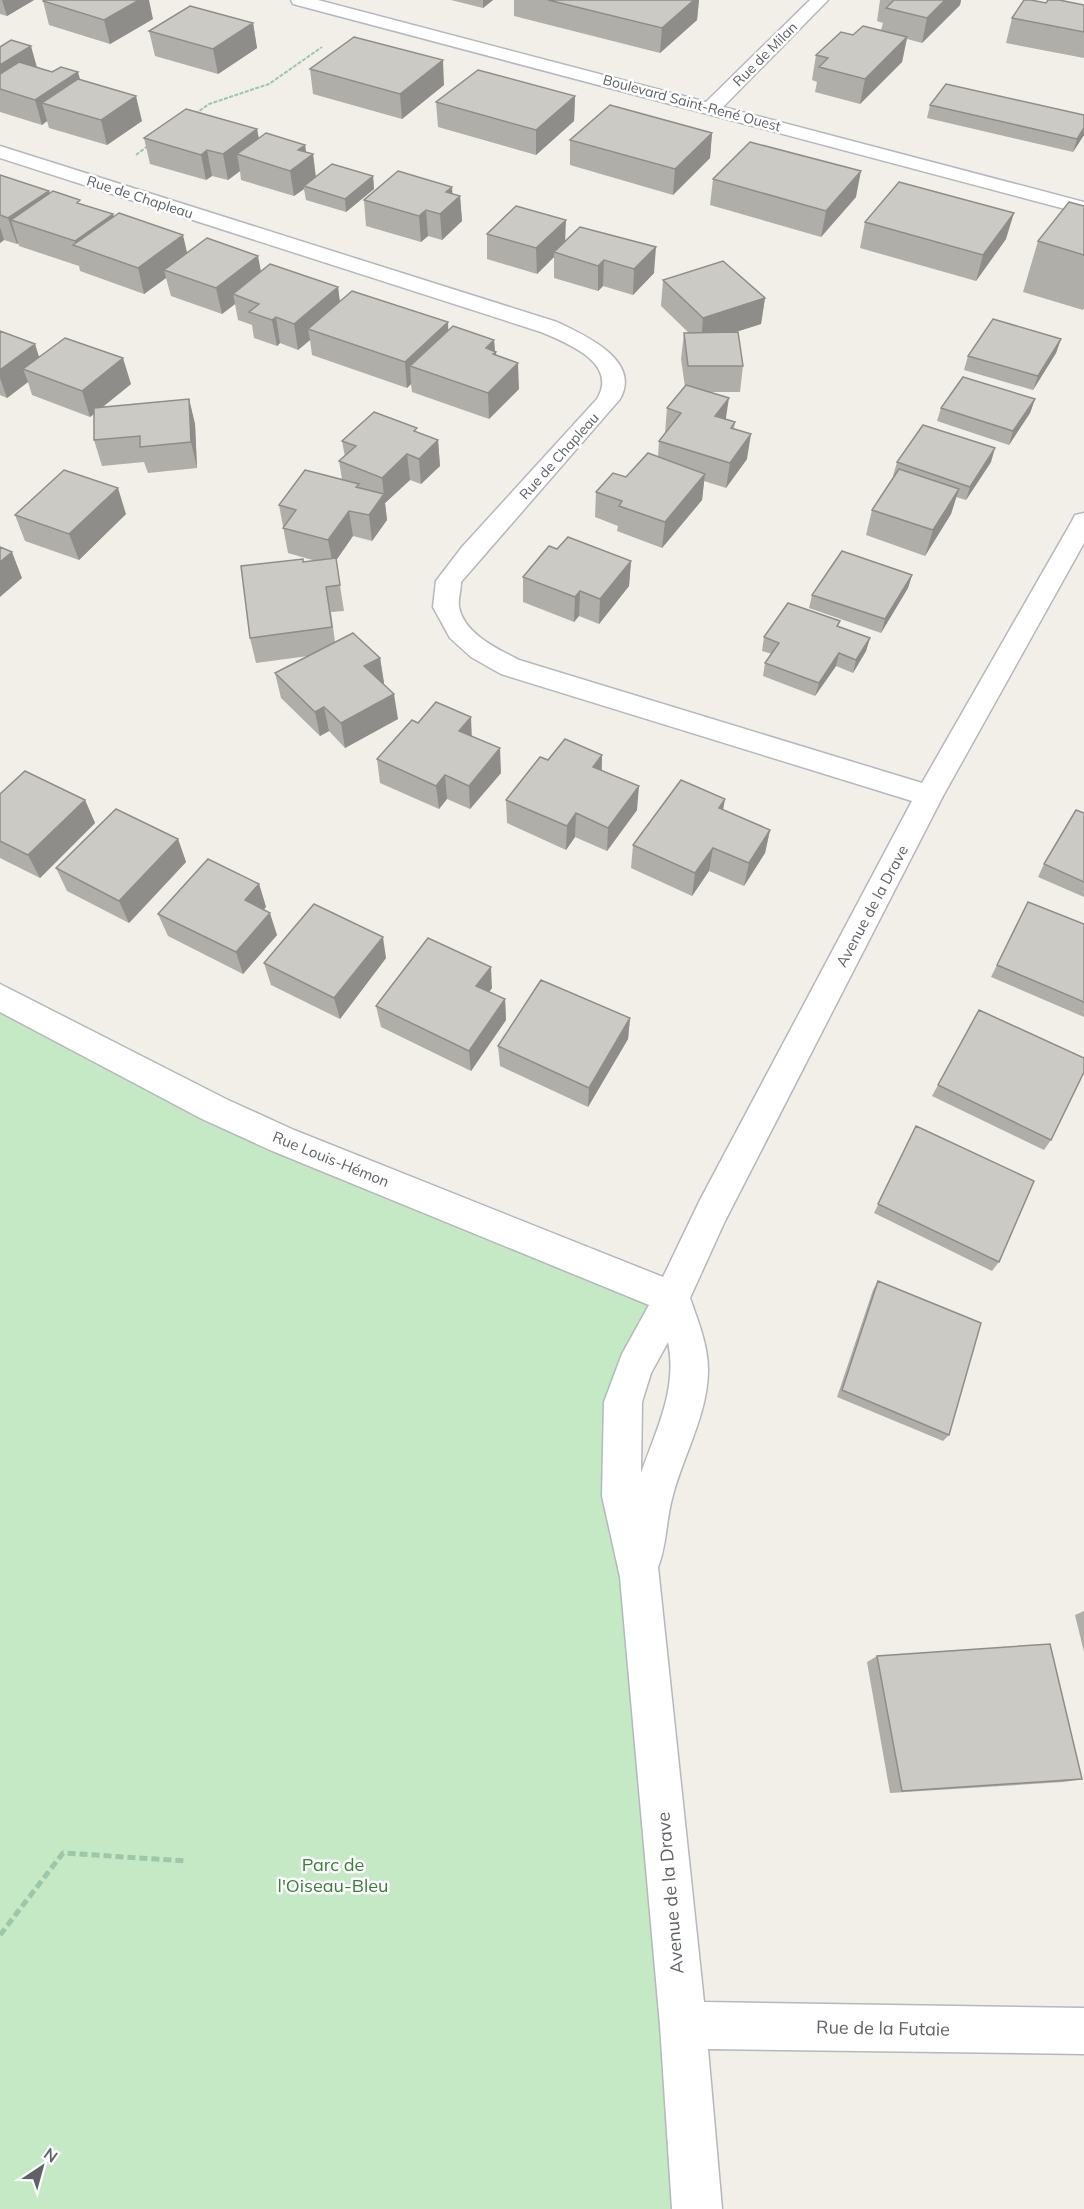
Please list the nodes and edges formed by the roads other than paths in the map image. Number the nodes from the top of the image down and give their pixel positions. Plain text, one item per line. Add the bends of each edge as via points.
1 (299, 0) edge
2 (820, 0) edge
3 (711, 108) junction
4 (0, 152) edge
5 (1084, 208) edge
6 (1084, 521) edge
7 (929, 796) junction
8 (0, 997) edge
9 (672, 1298) junction
10 (640, 1577) junction
11 (683, 2025) junction
12 (1084, 2031) edge
13 (697, 2209) edge

1 - 3 street, Boulevard Saint-René Ouest
2 - 3 street, Rue de Milan
3 - 5 street, Boulevard Saint-René Ouest
4 - 7 street, Rue de Chapleau via 549,327 578,340 611,370 614,386 603,407 449,581 446,607 459,632 480,651 510,667
6 - 7 street, Avenue de la Drave
7 - 9 street, Avenue de la Drave via 712,1211
8 - 9 street, Rue Louis-Hémon via 214,1109 282,1140
9 - 10 street, Avenue de la Drave via 685,1335 690,1378 645,1528
9 - 10 street, Avenue de la Drave via 635,1367 623,1402 621,1496
10 - 11 street, Avenue de la Drave
11 - 12 street, Rue de la Futaie
11 - 13 street, Avenue de la Drave

